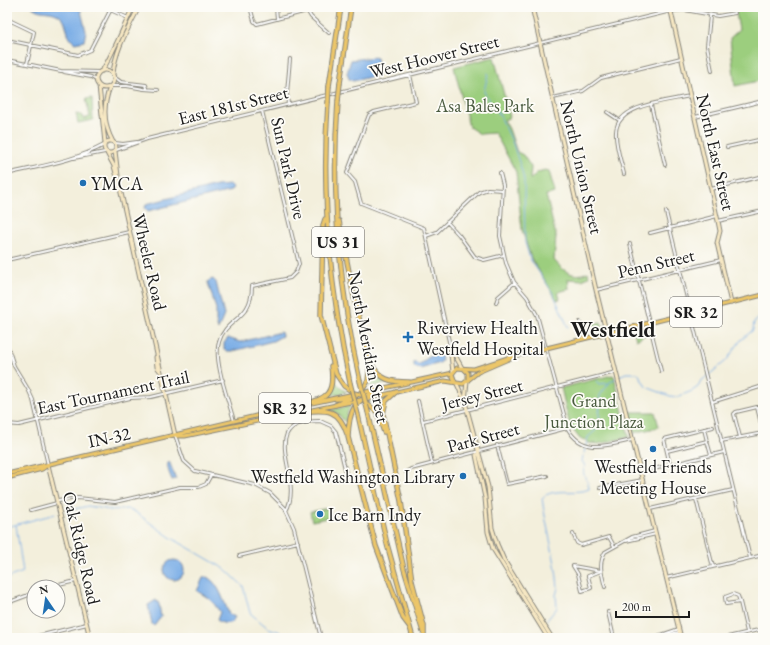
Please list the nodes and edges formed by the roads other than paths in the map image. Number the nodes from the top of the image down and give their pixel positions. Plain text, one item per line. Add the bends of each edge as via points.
1 (104, 7) edge
2 (112, 7) edge
3 (133, 7) edge
4 (139, 7) edge
5 (250, 7) edge
6 (276, 7) edge
7 (305, 7) edge
8 (341, 7) edge
9 (351, 7) edge
10 (532, 7) edge
11 (670, 9) edge
12 (110, 10) junction
13 (307, 11) junction
14 (736, 12) dead end
15 (710, 16) junction
16 (128, 18) junction
17 (7, 19) edge
18 (277, 19) junction
19 (329, 33) dead end
20 (7, 40) edge
21 (540, 42) junction
22 (31, 44) junction
23 (681, 58) junction
24 (290, 59) dead end
25 (7, 60) edge
26 (27, 64) junction
27 (61, 71) junction
28 (100, 72) junction
29 (712, 72) dead end
30 (410, 75) junction
31 (113, 76) junction
32 (96, 80) junction
33 (99, 86) junction
34 (110, 87) junction
35 (147, 88) junction
36 (158, 90) dead end
37 (334, 94) joint
38 (690, 96) junction
39 (553, 98) junction
40 (763, 101) edge
41 (288, 105) junction
42 (652, 105) junction
43 (262, 111) junction
44 (607, 112) dead end
45 (695, 117) junction
46 (619, 120) junction
47 (763, 139) edge
48 (114, 142) junction
49 (137, 142) junction
50 (104, 144) junction
51 (727, 147) dead end
52 (116, 151) junction
53 (106, 152) junction
54 (73, 158) junction
55 (665, 165) dead end
56 (500, 173) dead end
57 (7, 174) edge
58 (624, 174) dead end
59 (763, 176) edge
60 (119, 184) junction
61 (711, 189) junction
62 (502, 190) junction
63 (763, 211) edge
64 (666, 212) dead end
65 (337, 214) junction
66 (326, 216) junction
67 (717, 216) junction
68 (718, 221) junction
69 (447, 222) junction
70 (670, 228) junction
71 (129, 232) junction
72 (650, 233) dead end
73 (426, 236) junction
74 (630, 244) dead end
75 (504, 255) junction
76 (7, 260) edge
77 (721, 260) junction
78 (680, 271) junction
79 (639, 280) junction
80 (514, 282) junction
81 (596, 290) junction
82 (763, 295) edge
83 (496, 303) dead end
84 (731, 304) junction
85 (690, 314) junction
86 (580, 322) dead end
87 (649, 323) junction
88 (607, 334) junction
89 (583, 339) junction
90 (7, 344) edge
91 (450, 346) junction
92 (546, 348) junction
93 (520, 354) junction
94 (330, 357) junction
95 (370, 362) junction
96 (463, 368) junction
97 (661, 371) dead end
98 (453, 373) junction
99 (617, 373) junction
100 (223, 380) junction
101 (467, 381) junction
102 (409, 382) junction
103 (456, 383) junction
104 (763, 386) edge
105 (557, 388) junction
106 (379, 389) junction
107 (396, 392) junction
108 (166, 394) junction
109 (359, 394) junction
110 (385, 395) junction
111 (365, 396) junction
112 (354, 398) junction
113 (336, 399) junction
114 (359, 400) junction
115 (418, 401) dead end
116 (465, 402) junction
117 (712, 402) junction
118 (301, 405) junction
119 (335, 405) junction
120 (467, 410) junction
121 (299, 412) junction
122 (38, 421) junction
123 (234, 421) junction
124 (422, 421) junction
125 (7, 424) edge
126 (713, 427) dead end
127 (567, 428) junction
128 (704, 429) junction
129 (763, 432) edge
130 (175, 435) junction
131 (348, 437) junction
132 (740, 437) junction
133 (633, 439) junction
134 (388, 441) junction
135 (707, 441) junction
136 (721, 441) junction
137 (496, 445) junction
138 (667, 451) junction
139 (477, 452) junction
140 (724, 452) junction
141 (711, 455) junction
142 (432, 464) junction
143 (48, 465) junction
144 (670, 465) junction
145 (406, 472) dead end
146 (641, 472) junction
147 (7, 474) edge
148 (211, 475) junction
149 (547, 476) dead end
150 (347, 477) dead end
151 (7, 478) edge
152 (643, 480) junction
153 (600, 488) dead end
154 (733, 490) junction
155 (696, 499) junction
156 (58, 502) junction
157 (650, 509) junction
158 (31, 510) dead end
159 (286, 511) junction
160 (655, 532) junction
161 (573, 534) dead end
162 (298, 542) junction
163 (614, 546) junction
164 (763, 555) edge
165 (239, 556) dead end
166 (750, 558) junction
167 (713, 567) junction
168 (601, 571) junction
169 (666, 578) junction
170 (77, 580) junction
171 (66, 583) edge
172 (605, 587) dead end
173 (26, 595) edge
174 (740, 602) junction
175 (7, 603) edge
176 (608, 612) dead end
177 (87, 624) junction
178 (409, 626) junction
179 (763, 629) edge
180 (679, 631) junction
181 (747, 632) junction
182 (424, 637) edge
183 (30, 638) edge
184 (90, 638) edge
185 (320, 638) edge
186 (413, 638) edge
187 (548, 638) edge
188 (552, 638) edge
189 (614, 638) edge
190 (652, 638) edge
191 (681, 638) edge
192 (722, 638) edge

1 - 12 street
2 - 12 street
3 - 16 street
4 - 31 street via 114,59
5 - 18 street via 257,24
6 - 18 street
7 - 13 street
8 - 66 highway, North Meridian Street / US 31, bridge via 329,86
9 - 65 highway, North Meridian Street / US 31, bridge via 338,101
10 - 21 street, North Union Street
11 - 15 street, West Hoover Street
11 - 21 street, West Hoover Street
11 - 23 street, North East Street
12 - 16 street
12 - 22 street via 90,50 83,54
13 - 18 street
13 - 19 street
14 - 15 street, West Hoover Street
15 - 29 street via 707,41
16 - 28 street via 108,63
17 - 22 street via 34,32
20 - 22 street
21 - 30 street, West Hoover Street
21 - 39 street, North Union Street
22 - 26 street
23 - 38 street, North East Street
23 - 39 street via 601,78 583,91
24 - 41 street via 286,93
25 - 26 street
26 - 27 street
27 - 28 street
27 - 32 street
28 - 31 street via 108,71
28 - 32 street
30 - 37 street, West Hoover Street
30 - 73 street via 416,102 370,115 347,173 355,182 361,203 424,228
31 - 34 street via 114,82
31 - 35 street via 121,82 146,85
32 - 33 street
33 - 34 street
33 - 50 street
34 - 35 street
34 - 48 street via 105,98 105,115
35 - 36 street
37 - 41 street, East 181st Street
38 - 42 street
38 - 45 street, North East Street
39 - 81 street, North Union Street
40 - 45 street
41 - 43 street, East 181st Street
42 - 46 street via 628,112
42 - 55 street
43 - 49 street, East 181st Street
43 - 100 street, Sun Park Drive via 298,264 296,272 290,278 252,286 247,309 223,333 218,342
44 - 46 street
45 - 61 street, North East Street
46 - 58 street via 616,136
47 - 51 street
48 - 49 street, East 181st Street
48 - 50 street
48 - 52 street
49 - 52 street, East 181st Street
50 - 53 street
50 - 54 street via 90,153
52 - 53 street via 111,154
52 - 60 street, Wheeler Road
53 - 54 street
53 - 60 street, Wheeler Road via 114,166
54 - 57 street
56 - 62 street
59 - 61 street
60 - 71 street, Wheeler Road
61 - 67 street, North East Street
62 - 69 street via 488,189 479,192
62 - 75 street via 500,225
63 - 68 street
64 - 70 street
65 - 95 highway
65 - 182 highway, North Meridian Street / US 31, bridge via 346,307 360,381 404,569
66 - 94 highway via 323,225 321,310
66 - 178 highway, North Meridian Street / US 31, bridge via 334,297 350,383 387,544
67 - 68 street, North East Street
67 - 70 street
68 - 77 street, North East Street via 720,231 717,243
69 - 73 street via 433,235
69 - 75 street via 475,257 484,260
70 - 72 street
70 - 78 street
71 - 76 street
71 - 108 street, Wheeler Road
73 - 91 street
74 - 79 street
75 - 80 street
77 - 78 street, Penn Street
77 - 84 street, North East Street
78 - 79 street, Penn Street
78 - 85 street
79 - 81 street, Penn Street
79 - 87 street
80 - 83 street via 498,297
80 - 92 street via 535,309
81 - 88 street, North Union Street
82 - 84 main road, SR 32
84 - 85 main road, SR 32
85 - 87 main road, SR 32
85 - 117 street
86 - 89 street
87 - 88 main road, SR 32
87 - 97 street
88 - 89 main road, SR 32
88 - 99 street, North Union Street
89 - 92 main road, SR 32
90 - 122 street via 14,366 31,395
91 - 96 street
91 - 98 street
92 - 93 main road, SR 32
92 - 105 street
93 - 96 main road, SR 32 via 474,369
93 - 101 main road, SR 32 via 478,372
94 - 109 highway via 338,380 348,390
94 - 118 highway via 333,380 330,391 321,400
95 - 102 highway via 384,379
95 - 109 highway via 368,381
96 - 98 main road via 456,369
96 - 101 main road via 468,374
98 - 102 main road, SR 32
98 - 103 main road
99 - 105 street, Jersey Street
99 - 133 street, North Union Street
100 - 108 street, East Tournament Trail
100 - 123 street, Sun Park Drive
101 - 103 main road via 462,384
101 - 116 street
102 - 106 main road, SR 32
103 - 107 main road, SR 32 via 445,381
103 - 116 street
104 - 117 street
105 - 120 street, Jersey Street
105 - 127 street
106 - 109 main road, SR 32
106 - 111 highway
107 - 110 main road, SR 32
107 - 134 highway via 387,399 383,408
108 - 122 street, East Tournament Trail via 130,398
108 - 130 street, Wheeler Road
109 - 111 highway
109 - 112 highway
109 - 113 main road, SR 32
110 - 111 highway
110 - 114 main road, SR 32
111 - 114 highway
112 - 113 highway
112 - 114 highway
112 - 119 highway
113 - 118 main road, SR 32
114 - 119 main road, SR 32
114 - 131 highway via 350,414
114 - 134 highway via 368,403 377,412
115 - 124 street
116 - 120 street
117 - 136 street
118 - 123 main road, SR 32
119 - 121 main road, SR 32
120 - 124 street, Jersey Street
120 - 139 street
121 - 130 main road, SR 32 via 185,436
121 - 131 highway via 330,412 343,422
122 - 125 street, East Tournament Trail via 19,425
122 - 143 street
123 - 130 main road, SR 32
124 - 142 street
126 - 128 street
127 - 133 street via 580,443 590,446 601,447
127 - 137 street, Park Street
128 - 135 street
128 - 138 street via 664,439
129 - 132 street
129 - 132 street via 757,408 742,410 734,413
130 - 143 main road, IN-32 / SR 32
130 - 148 street via 186,462 195,470
131 - 178 highway via 376,546 403,618
132 - 136 street
133 - 146 street, North Union Street
134 - 182 highway
135 - 138 street
135 - 141 street
136 - 140 street
137 - 139 street, Park Street
137 - 149 street via 507,484
138 - 144 street
139 - 142 street, Park Street
139 - 187 street via 486,502 488,532 493,549
139 - 188 street via 480,454 488,487 492,528 499,551
140 - 141 street
140 - 154 street
141 - 144 street
142 - 145 street, Park Street
143 - 147 main road, IN-32 / SR 32
143 - 151 main road, IN-32 / SR 32
143 - 156 street, Oak Ridge Road
144 - 146 street
146 - 152 street, North Union Street
148 - 156 street via 206,484 199,487 180,487 115,502 78,498
148 - 159 street via 250,483 261,488 274,496
150 - 159 street via 334,428 320,421 292,427 286,434 284,444 291,485
152 - 153 street
152 - 157 street, North Union Street
154 - 155 street
154 - 166 street
155 - 157 street
155 - 167 street
156 - 158 street
156 - 170 street, Oak Ridge Road
157 - 160 street, North Union Street
159 - 162 street
160 - 163 street
160 - 169 street, North Union Street
161 - 163 street via 577,543 581,545 609,537
162 - 165 street
162 - 185 street
163 - 168 street via 602,557
164 - 166 street
166 - 167 street
167 - 169 street
168 - 168 street via 590,574 588,576 591,588 582,590 573,566
168 - 172 street
169 - 180 street, North Union Street
170 - 171 street
170 - 177 street, Oak Ridge Road
173 - 175 street
174 - 174 street via 734,594 724,599 727,604
174 - 181 street
176 - 189 street
177 - 183 street
177 - 184 street, Oak Ridge Road
178 - 186 highway, North Meridian Street / US 31
179 - 181 street
180 - 190 street
180 - 191 street, North Union Street
181 - 192 street

